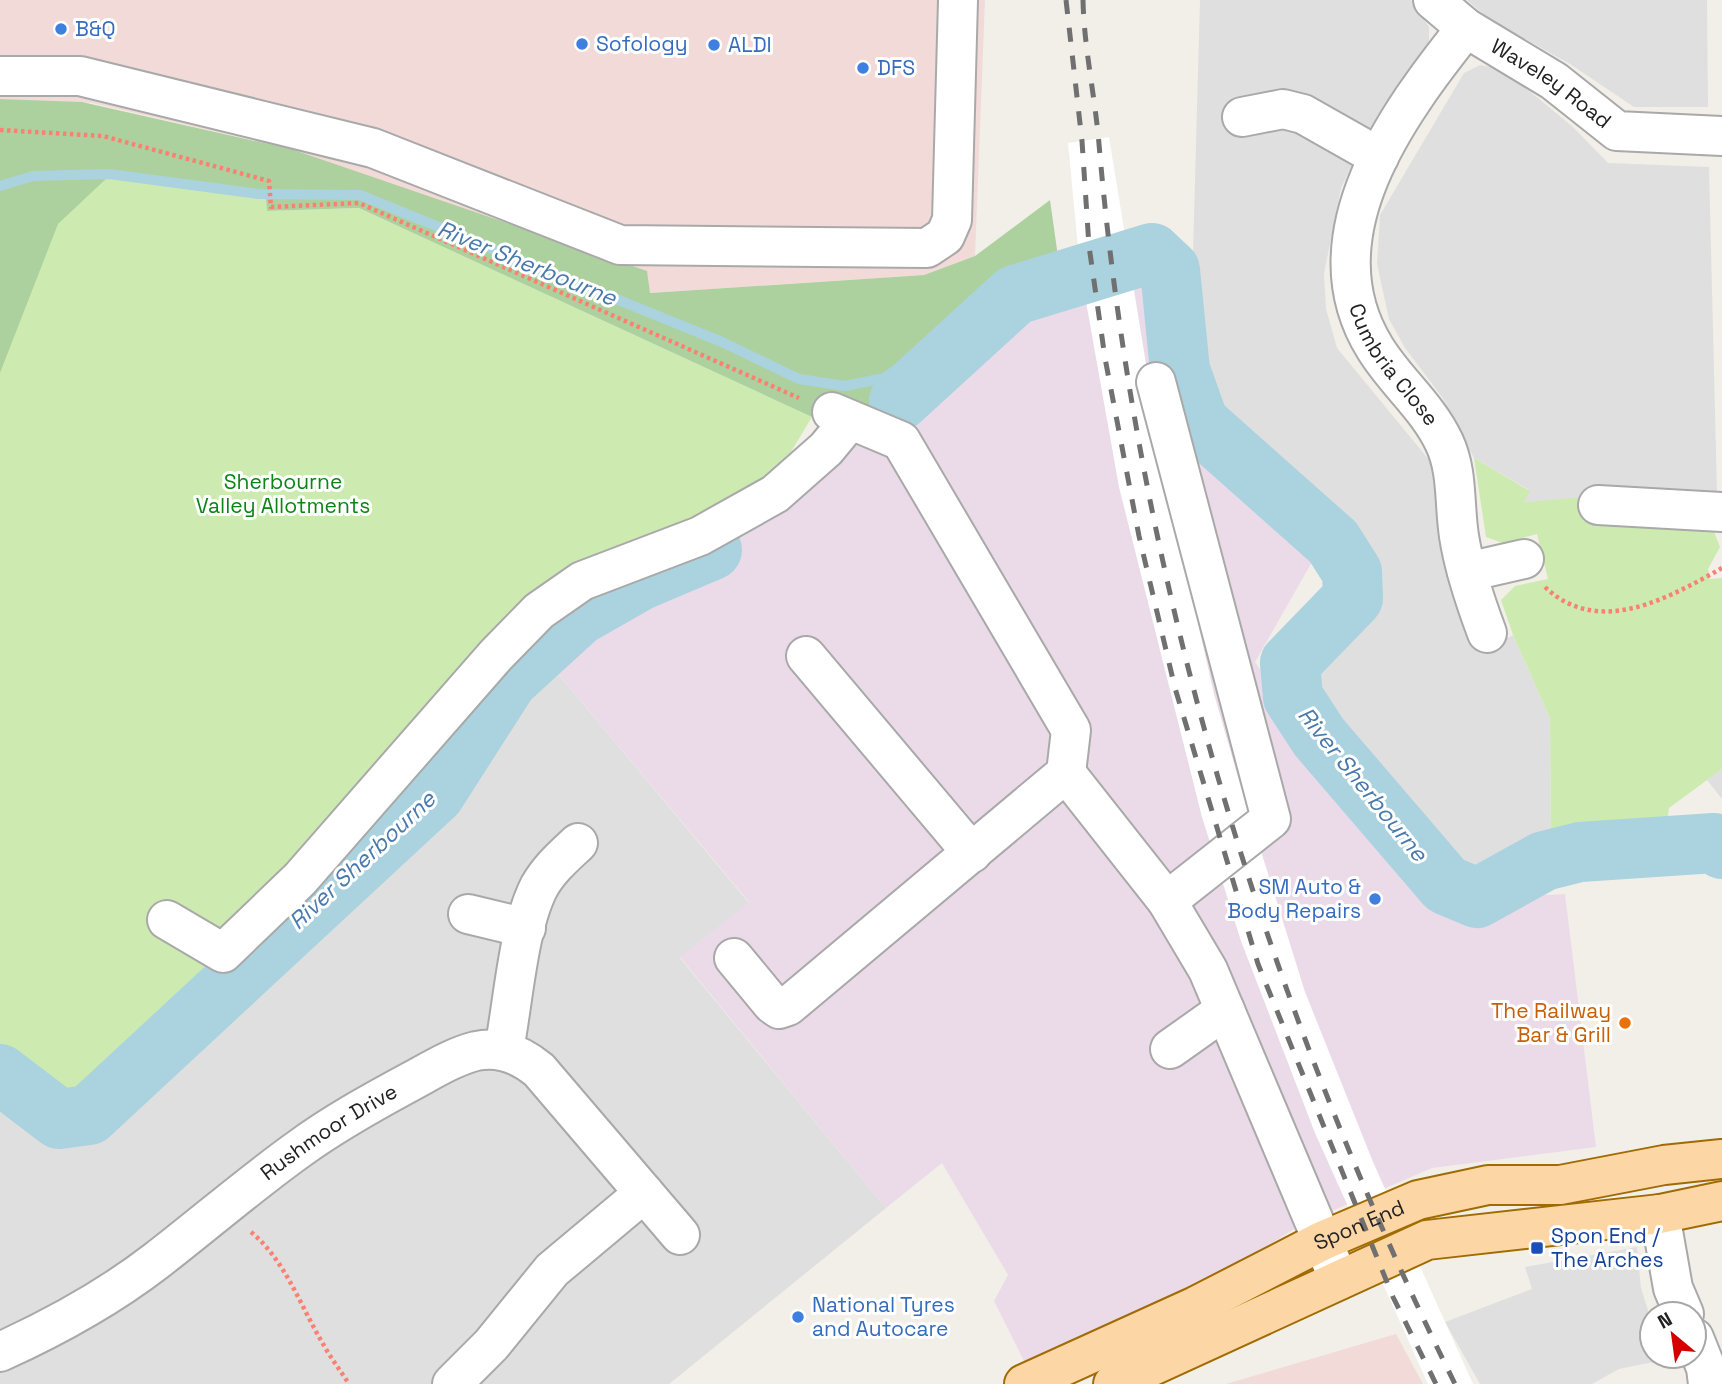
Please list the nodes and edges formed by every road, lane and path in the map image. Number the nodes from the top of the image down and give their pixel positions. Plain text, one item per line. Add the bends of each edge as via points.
1 (958, 0) edge
2 (1433, 0) edge
3 (1466, 28) junction
4 (0, 76) edge
5 (1242, 117) dead end
6 (0, 130) edge
7 (1722, 136) edge
8 (1379, 157) junction
9 (1156, 382) dead end
10 (841, 416) junction
11 (1598, 505) dead end
12 (1722, 512) edge
13 (1524, 559) joint
14 (1722, 568) edge
15 (1467, 572) junction
16 (1487, 633) dead end
17 (806, 656) dead end
18 (1066, 773) junction
19 (578, 843) dead end
20 (972, 852) junction
21 (1167, 901) junction
22 (468, 914) dead end
23 (167, 920) dead end
24 (526, 928) junction
25 (734, 958) dead end
26 (1225, 1010) junction
27 (1170, 1049) dead end
28 (504, 1050) junction
29 (1722, 1159) edge
30 (644, 1193) junction
31 (1722, 1201) edge
32 (223, 1209) junction
33 (1660, 1214) junction
34 (680, 1235) dead end
35 (1322, 1241) junction
36 (1339, 1280) junction
37 (1679, 1300) edge
38 (0, 1352) edge
39 (1132, 1380) edge
40 (349, 1384) edge
41 (452, 1384) edge
42 (1024, 1384) edge

1 - 4 street via 952,220 945,236 927,248 620,245 373,148 80,76
2 - 3 street, Waveley Road
3 - 7 street, Waveley Road via 1554,81 1617,131
3 - 8 street, Cumbria Close via 1425,79
5 - 8 street via 1283,109 1303,114
6 - 10 path via 103,136 269,181 271,207 359,203
8 - 15 street, Cumbria Close via 1361,193 1352,226 1352,279 1360,317 1374,346 1430,416 1445,443 1454,474
9 - 21 street via 1271,820
10 - 18 street via 901,441 1071,730
10 - 23 street via 826,449 775,494 700,536 582,581 539,611 300,879 223,953
11 - 12 street
13 - 14 path via 1559,600 1586,611 1619,612 1664,600
13 - 15 street
15 - 16 street, Cumbria Close
17 - 20 street
18 - 20 street
18 - 21 street
19 - 24 street via 540,887
20 - 25 street via 788,1006 779,1009 772,1004
21 - 26 street via 1208,970
22 - 24 street
24 - 28 street
26 - 27 street
26 - 35 street
28 - 30 street via 540,1070
28 - 32 street, Rushmoor Drive via 476,1051 376,1101 301,1147
29 - 35 main road, Spon End via 1560,1185 1489,1185 1430,1197
30 - 34 street
30 - 41 street via 552,1270 485,1353
31 - 33 main road, Spon End
32 - 38 street, Rushmoor Drive via 104,1297
32 - 40 path via 260,1239
33 - 36 main road, Spon End via 1427,1240
33 - 37 street
35 - 36 street
35 - 42 main road, Spon End via 1196,1306
36 - 39 main road, Spon End

